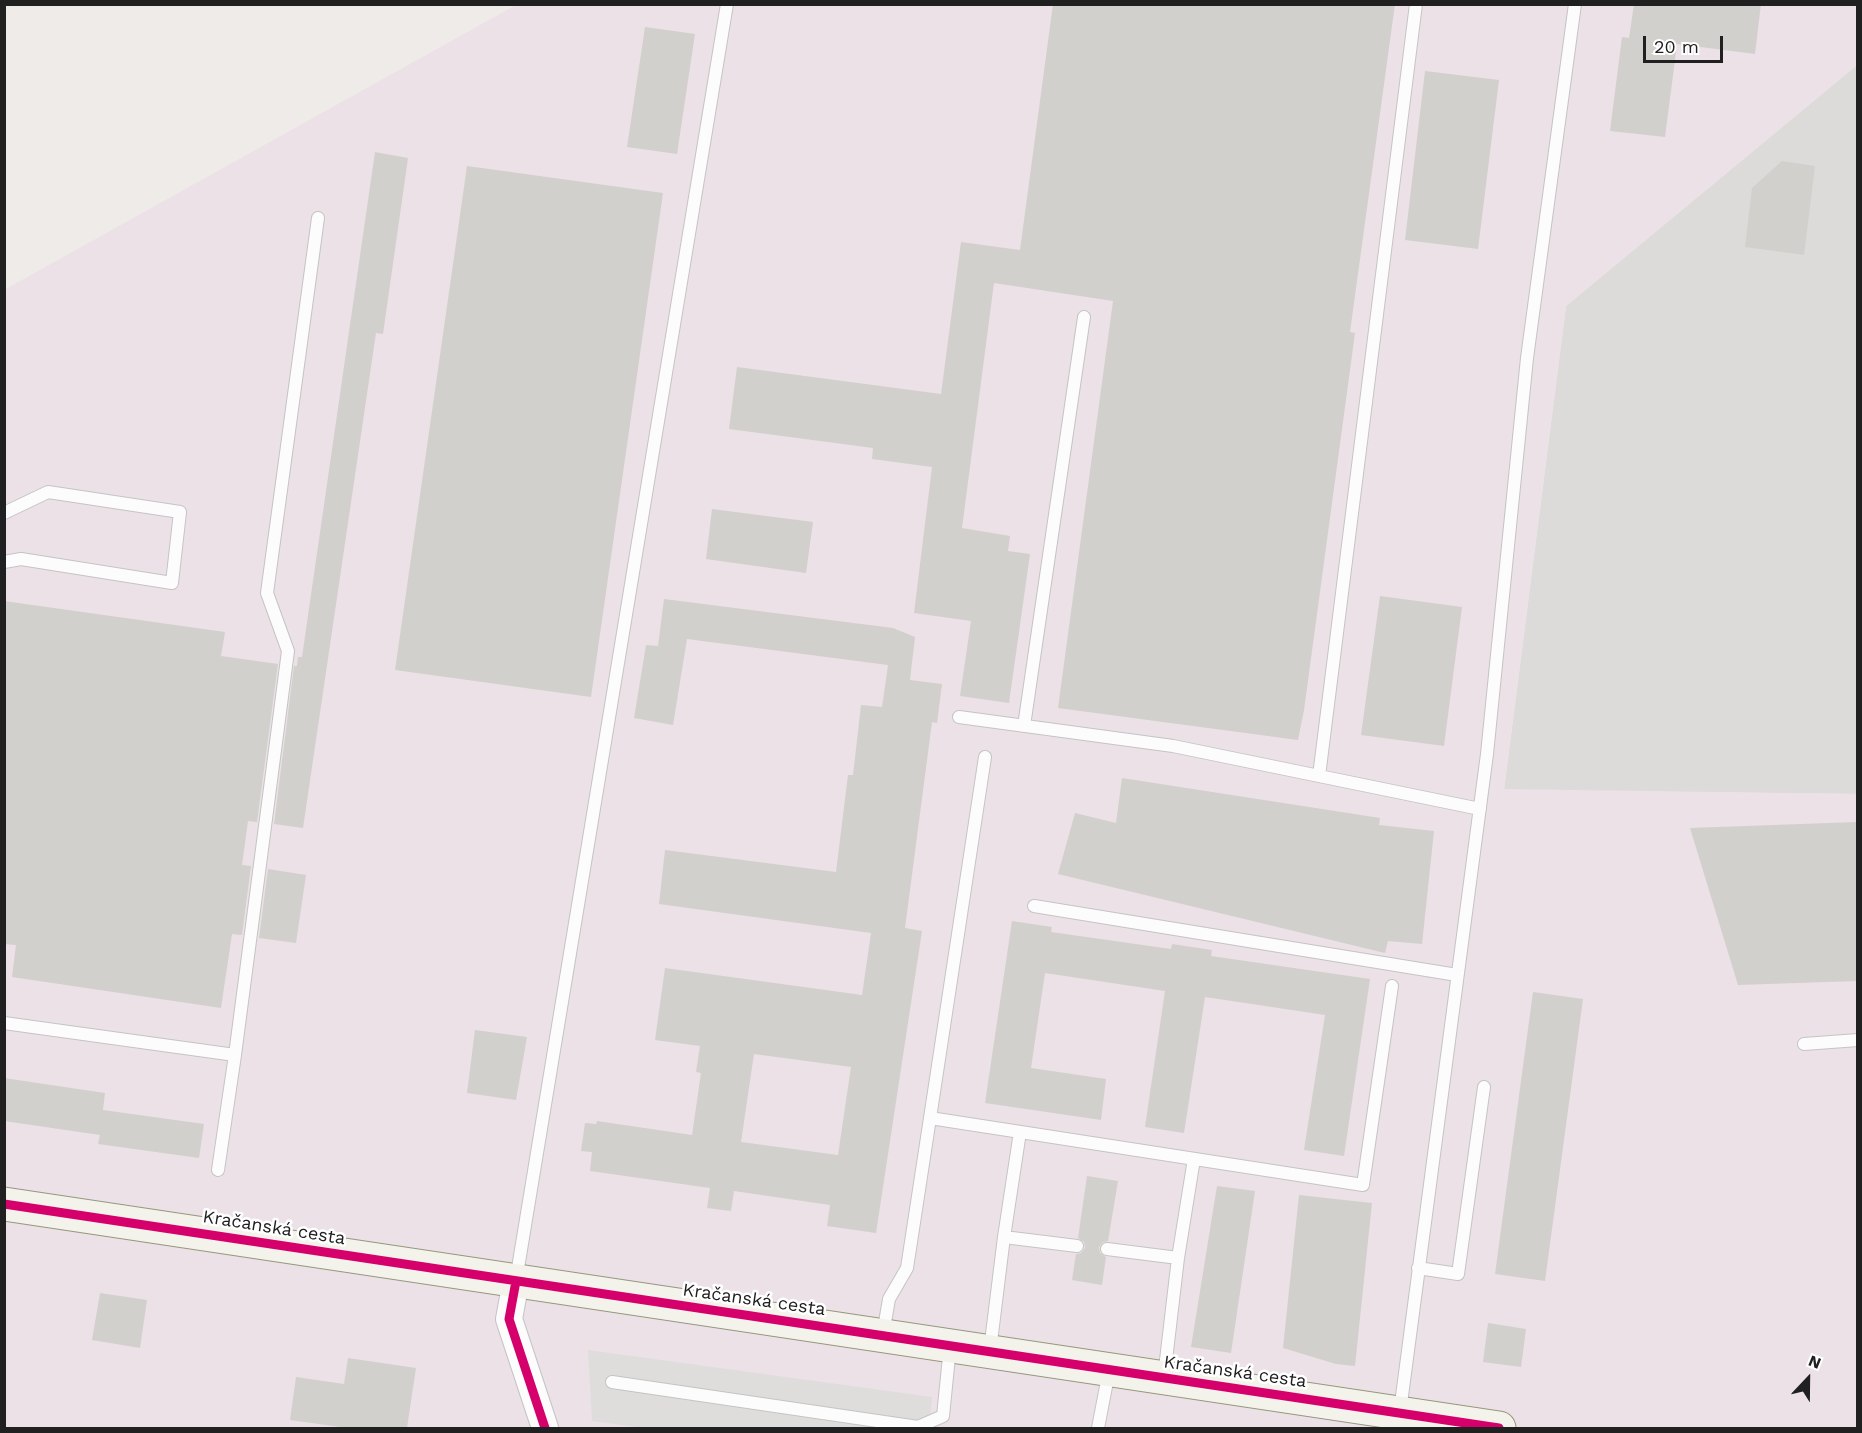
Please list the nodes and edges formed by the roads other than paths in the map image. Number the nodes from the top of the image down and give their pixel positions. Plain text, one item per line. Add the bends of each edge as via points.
1 (727, 4) edge
2 (1416, 4) edge
3 (1575, 4) edge
4 (318, 218) dead end
5 (1084, 317) dead end
6 (4, 513) edge
7 (4, 562) edge
8 (959, 717) dead end
9 (1024, 726) junction
10 (985, 757) dead end
11 (1319, 776) junction
12 (1480, 809) junction
13 (1034, 906) dead end
14 (1457, 975) junction
15 (1392, 986) dead end
16 (4, 1023) edge
17 (1857, 1040) edge
18 (1804, 1044) dead end
19 (235, 1055) junction
20 (1484, 1087) dead end
21 (930, 1118) junction
22 (1020, 1132) junction
23 (1194, 1159) junction
24 (218, 1170) dead end
25 (4, 1204) edge
26 (1004, 1237) junction
27 (1077, 1246) dead end
28 (1107, 1249) dead end
29 (1178, 1258) junction
30 (1418, 1268) junction
31 (516, 1281) junction
32 (883, 1336) junction
33 (950, 1346) junction
34 (990, 1352) junction
35 (1109, 1370) junction
36 (1164, 1378) junction
37 (612, 1382) dead end
38 (1399, 1413) junction
39 (545, 1428) edge
40 (1098, 1428) edge
41 (1499, 1428) edge

1 - 31 lane
2 - 11 lane
3 - 12 lane via 1527,358
4 - 19 lane via 267,593 288,651
5 - 9 lane
6 - 7 lane via 48,492 180,512 172,584 21,559
8 - 9 lane
9 - 11 lane via 1173,746
10 - 21 lane
11 - 12 lane
12 - 14 lane
13 - 14 lane
14 - 30 lane
15 - 23 lane via 1363,1185
16 - 19 lane
17 - 18 lane
19 - 24 lane
20 - 30 lane via 1458,1274
21 - 22 lane
21 - 32 lane via 907,1268 889,1299
22 - 23 lane
22 - 26 lane
23 - 29 lane
25 - 31 street, Kračanská cesta
26 - 27 lane
26 - 34 lane
28 - 29 lane
29 - 36 lane
30 - 38 lane
31 - 32 street, Kračanská cesta
31 - 39 street via 509,1319
32 - 33 street, Kračanská cesta
33 - 34 street, Kračanská cesta
33 - 37 lane via 943,1416 918,1427
34 - 35 street, Kračanská cesta
35 - 36 street, Kračanská cesta
35 - 40 lane
36 - 38 street, Kračanská cesta
38 - 41 street, Kračanská cesta

